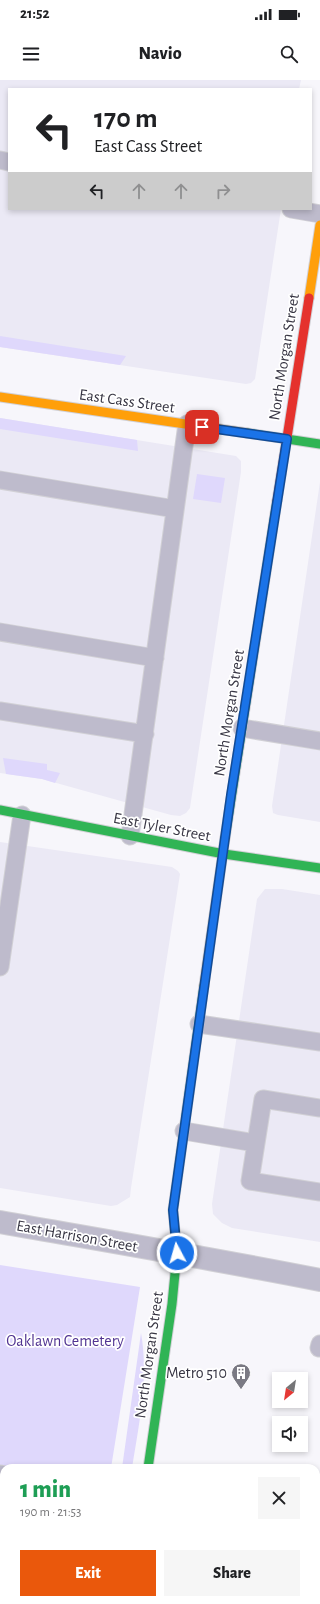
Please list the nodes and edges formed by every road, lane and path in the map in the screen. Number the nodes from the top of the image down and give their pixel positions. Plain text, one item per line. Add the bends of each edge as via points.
1 (297, 210) edge
2 (320, 214) edge
3 (320, 225) edge
4 (0, 397) edge
5 (187, 424) junction
6 (287, 439) junction
7 (320, 444) edge
8 (0, 480) edge
9 (175, 509) junction
10 (0, 632) edge
11 (155, 658) junction
12 (0, 711) edge
13 (242, 728) junction
14 (145, 734) junction
15 (320, 741) edge
16 (0, 810) edge
17 (22, 815) junction
18 (130, 836) junction
19 (224, 854) junction
20 (320, 868) edge
21 (0, 967) edge
22 (199, 1024) junction
23 (320, 1042) edge
24 (320, 1108) edge
25 (184, 1131) junction
26 (256, 1143) junction
27 (320, 1192) edge
28 (0, 1222) edge
29 (177, 1253) junction
30 (320, 1280) edge
31 (149, 1464) edge

1 - 2 lane
3 - 6 street, North Morgan Street
4 - 5 street, East Cass Street
5 - 6 street, East Cass Street
5 - 9 lane
6 - 7 street, East Cass Street
6 - 13 street, North Morgan Street
8 - 9 lane
9 - 11 lane
10 - 11 lane
11 - 14 lane
12 - 14 lane
13 - 15 lane
13 - 19 street, North Morgan Street
14 - 18 lane
16 - 17 street, East Tyler Street
17 - 18 street, East Tyler Street
17 - 21 lane
18 - 19 street, East Tyler Street
19 - 20 street, East Tyler Street
19 - 22 street, North Morgan Street
22 - 23 lane
22 - 25 street, North Morgan Street
24 - 26 lane via 262,1099
25 - 26 lane
25 - 29 street, North Morgan Street via 173,1210
26 - 27 lane via 250,1181
28 - 29 street, East Harrison Street
29 - 30 street, East Harrison Street
29 - 31 street, North Morgan Street

